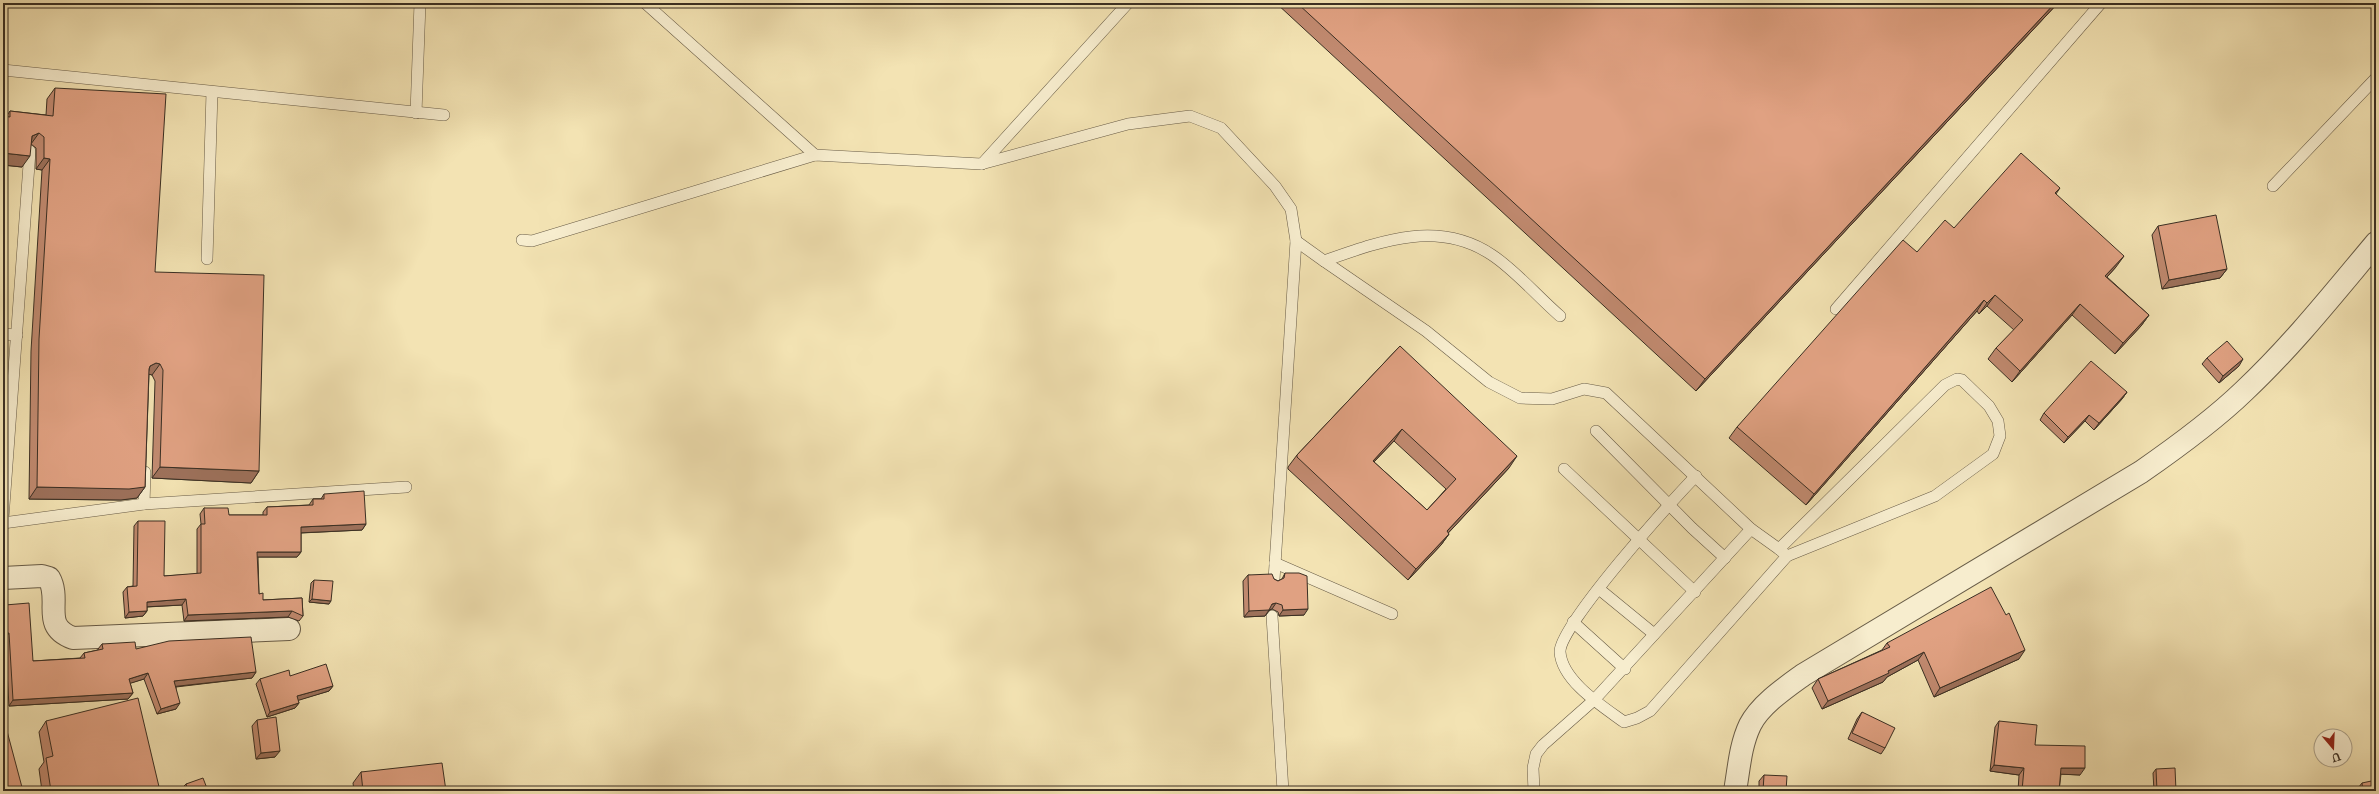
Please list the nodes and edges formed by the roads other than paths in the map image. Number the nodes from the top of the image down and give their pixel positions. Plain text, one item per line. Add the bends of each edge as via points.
1 (420, 3) edge
2 (645, 3) edge
3 (1128, 3) edge
4 (2101, 3) edge
5 (3, 70) edge
6 (2376, 78) edge
7 (212, 92) junction
8 (416, 113) junction
9 (444, 115) dead end
10 (30, 151) edge
11 (815, 155) junction
12 (981, 164) junction
13 (2273, 186) dead end
14 (522, 240) dead end
15 (1296, 240) junction
16 (2376, 243) edge
17 (207, 259) dead end
18 (1324, 261) junction
19 (1836, 309) dead end
20 (1560, 316) dead end
21 (3, 334) edge
22 (17, 335) junction
23 (1596, 431) dead end
24 (146, 458) edge
25 (1564, 469) dead end
26 (1696, 476) junction
27 (406, 487) dead end
28 (1669, 503) junction
29 (144, 504) junction
30 (3, 519) edge
31 (3, 523) edge
32 (1751, 529) junction
33 (1638, 541) junction
34 (1783, 552) junction
35 (1725, 558) junction
36 (1275, 563) junction
37 (3, 578) edge
38 (1274, 580) edge
39 (1598, 589) junction
40 (1695, 592) junction
41 (1392, 614) dead end
42 (1272, 616) edge
43 (1574, 622) junction
44 (289, 629) dead end
45 (1654, 634) junction
46 (1625, 669) junction
47 (1594, 700) junction
48 (1283, 791) edge
49 (1534, 791) edge
50 (1735, 791) edge

1 - 8 lane
2 - 11 lane
3 - 12 lane
4 - 19 lane
5 - 7 lane
6 - 13 lane
7 - 8 lane
7 - 17 lane
8 - 9 lane
10 - 22 lane
11 - 12 lane
11 - 14 lane via 532,241
12 - 15 lane via 1128,124 1190,116 1221,128 1275,186 1291,209
15 - 18 lane
15 - 36 lane
16 - 50 street via 2302,332 2244,391 2194,434 2141,472 1803,675 1775,696 1750,724 1742,750
18 - 20 lane via 1373,244 1397,239 1432,234 1462,239 1493,256
18 - 26 lane via 1426,331 1489,382 1520,398 1552,399 1584,389 1606,393
21 - 22 lane
22 - 30 lane
23 - 28 lane
24 - 29 lane
25 - 33 lane
26 - 28 lane
26 - 32 lane
27 - 29 lane
28 - 33 lane
28 - 35 lane
29 - 31 lane
32 - 34 lane
32 - 35 lane
33 - 39 lane
33 - 40 lane
34 - 34 lane via 1950,381 1957,378 1962,380 1989,406 1998,421 2000,436 1993,454 1935,496
34 - 47 lane via 1650,711 1624,722
35 - 40 lane
36 - 38 lane
36 - 41 lane
37 - 44 street via 49,578 53,585 54,621 58,630 73,638
39 - 43 lane
39 - 45 lane
40 - 45 lane
42 - 48 lane
43 - 46 lane
43 - 47 lane via 1560,651 1565,670
45 - 46 lane
46 - 47 lane
47 - 49 lane via 1536,754 1533,768

